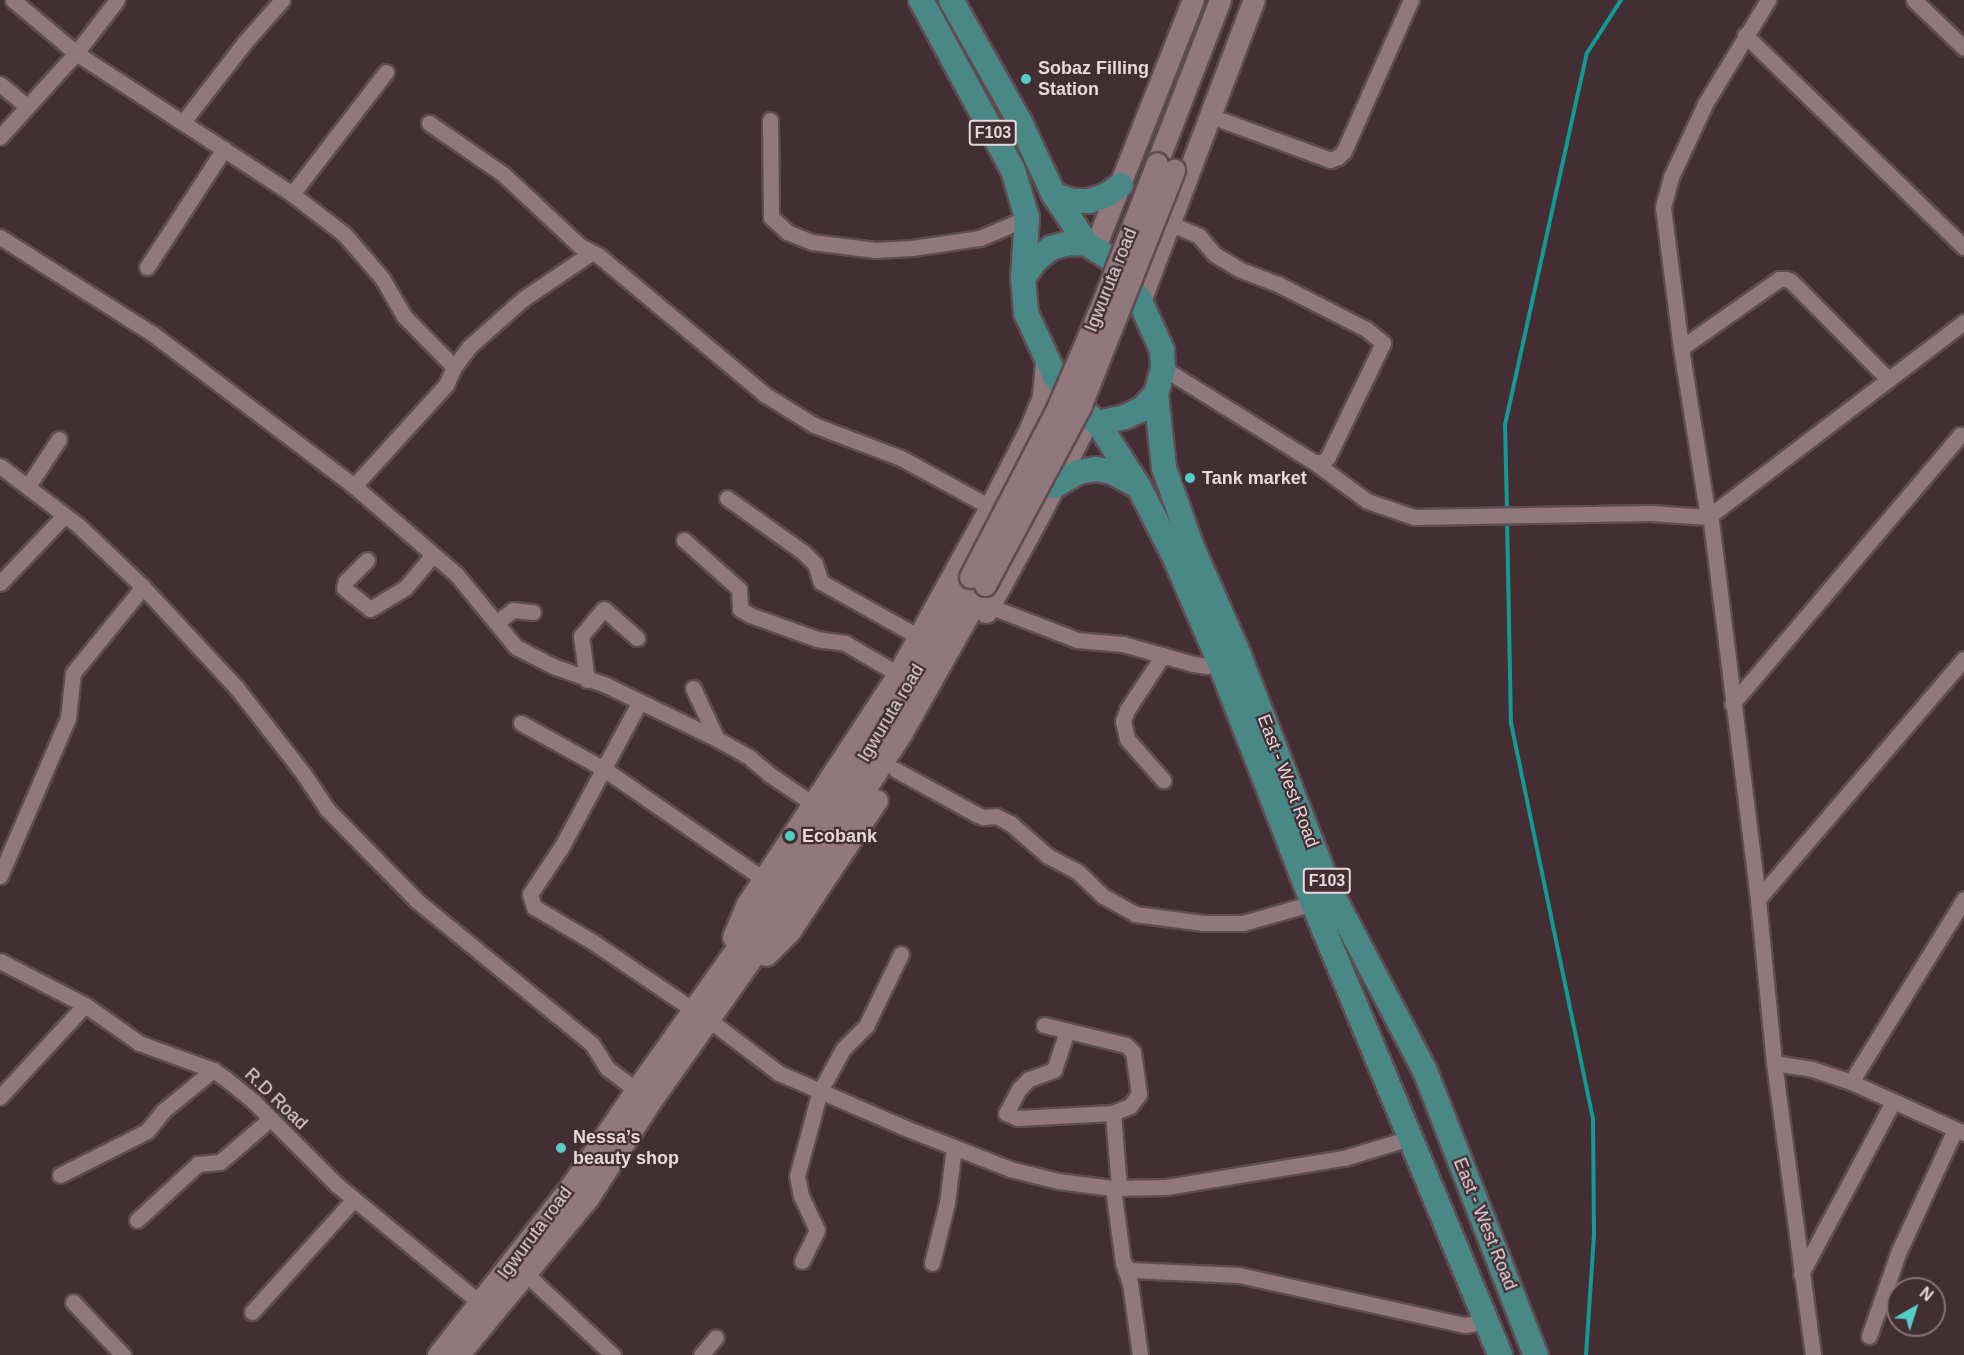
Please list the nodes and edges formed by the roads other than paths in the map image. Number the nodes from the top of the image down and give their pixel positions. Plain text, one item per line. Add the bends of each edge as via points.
1 (13, 0) edge
2 (117, 0) edge
3 (282, 0) edge
4 (921, 0) edge
5 (951, 0) edge
6 (1193, 0) edge
7 (1220, 0) edge
8 (1239, 0) edge
9 (1254, 0) edge
10 (1411, 0) edge
11 (1768, 0) edge
12 (1914, 0) edge
13 (1745, 34) junction
14 (1964, 48) edge
15 (76, 52) junction
16 (386, 72) dead end
17 (0, 84) edge
18 (26, 106) junction
19 (1208, 115) junction
20 (770, 120) dead end
21 (183, 122) junction
22 (429, 123) dead end
23 (0, 137) edge
24 (224, 149) junction
25 (1165, 167) junction
26 (1121, 185) junction
27 (292, 194) junction
28 (1054, 195) junction
29 (1027, 218) junction
30 (1170, 223) junction
31 (0, 237) edge
32 (1091, 245) junction
33 (1964, 247) edge
34 (591, 254) junction
35 (147, 267) dead end
36 (1023, 278) junction
37 (1140, 301) junction
38 (1964, 322) edge
39 (1681, 348) junction
40 (1046, 359) junction
41 (454, 367) junction
42 (1163, 368) junction
43 (1888, 379) junction
44 (1156, 394) junction
45 (1094, 419) junction
46 (1960, 435) dead end
47 (59, 439) dead end
48 (1314, 462) junction
49 (0, 466) edge
50 (28, 486) junction
51 (354, 486) junction
52 (1054, 486) junction
53 (1140, 487) junction
54 (727, 498) dead end
55 (990, 507) junction
56 (64, 516) junction
57 (1708, 517) junction
58 (684, 540) dead end
59 (433, 555) junction
60 (367, 560) dead end
61 (0, 583) edge
62 (143, 587) junction
63 (989, 606) junction
64 (533, 612) dead end
65 (497, 622) junction
66 (637, 638) dead end
67 (919, 638) junction
68 (1163, 655) junction
69 (1964, 659) edge
70 (1219, 661) junction
71 (898, 674) junction
72 (586, 680) junction
73 (693, 688) dead end
74 (639, 704) junction
75 (1732, 704) junction
76 (521, 723) dead end
77 (717, 739) junction
78 (1270, 765) junction
79 (604, 770) junction
80 (896, 770) junction
81 (1163, 780) dead end
82 (813, 804) junction
83 (0, 876) edge
84 (765, 879) junction
85 (1758, 899) junction
86 (1964, 899) edge
87 (1313, 903) junction
88 (901, 954) dead end
89 (0, 961) edge
90 (728, 976) junction
91 (85, 1005) junction
92 (700, 1014) junction
93 (1044, 1026) dead end
94 (1067, 1031) junction
95 (1774, 1063) junction
96 (213, 1070) junction
97 (1851, 1082) junction
98 (636, 1090) junction
99 (820, 1091) junction
100 (0, 1097) edge
101 (1893, 1102) junction
102 (1113, 1113) junction
103 (270, 1119) junction
104 (1960, 1131) edge
105 (1410, 1138) junction
106 (954, 1147) junction
107 (60, 1175) dead end
108 (1116, 1188) junction
109 (354, 1199) junction
110 (136, 1220) dead end
111 (802, 1261) dead end
112 (932, 1263) dead end
113 (1124, 1266) junction
114 (526, 1274) junction
115 (1801, 1274) junction
116 (74, 1302) dead end
117 (487, 1309) junction
118 (252, 1312) dead end
119 (1487, 1321) junction
120 (1869, 1336) dead end
121 (716, 1337) dead end
122 (123, 1355) edge
123 (438, 1355) edge
124 (458, 1355) edge
125 (614, 1355) edge
126 (701, 1355) edge
127 (1140, 1355) edge
128 (1500, 1355) edge
129 (1536, 1355) edge
130 (1813, 1355) edge

1 - 15 street
2 - 15 street
3 - 21 street
4 - 29 main road, F103 via 1012,171
5 - 28 main road, F103 via 1019,120
6 - 26 main road
7 - 25 main road, Igwuruta road
8 - 25 main road, Igwuruta road
9 - 19 main road
10 - 19 street via 1338,157 1330,160
11 - 13 street
12 - 14 street
13 - 33 street
13 - 39 street via 1689,136 1665,197 1663,216
15 - 18 street
15 - 21 street
16 - 27 street
17 - 18 street
18 - 23 street
19 - 30 main road
20 - 29 street via 771,217 787,232 812,242 875,250 912,248 980,238
21 - 24 street
22 - 34 street via 503,174
24 - 27 street
24 - 35 street
25 - 90 main road, Igwuruta road, bridge via 977,581 783,883
26 - 28 main road via 1089,201
26 - 32 main road
27 - 41 street via 344,234 382,278 404,316
28 - 32 main road, F103
29 - 36 main road, F103
30 - 37 main road
30 - 48 street via 1199,236 1214,254 1241,270 1278,284 1381,339 1382,348 1335,444 1323,462
31 - 51 street via 153,334
32 - 36 main road via 1070,243 1051,248
32 - 37 main road via 1111,259
34 - 41 street via 523,299 470,346
34 - 55 street via 598,255 764,394 814,425 901,458
36 - 40 main road via 1026,313
37 - 42 main road via 1162,350
38 - 43 street
39 - 43 street via 1779,279 1785,279
39 - 57 street
40 - 45 main road via 1075,404
40 - 55 main road via 1043,396
41 - 51 street via 446,385
42 - 44 main road
42 - 48 street
43 - 57 street
44 - 45 main road via 1142,410 1125,417
44 - 78 main road, East - West Road / F103 via 1164,468 1192,547 1238,653
45 - 52 main road
45 - 53 main road, East - West Road / F103
46 - 75 street
47 - 50 street
48 - 57 street via 1367,501 1414,516 1650,513
49 - 50 street
50 - 56 street
51 - 59 street
52 - 53 main road via 1078,472 1096,469 1112,472
52 - 63 main road
53 - 70 main road, East - West Road / F103
54 - 67 street via 803,552 815,564 821,582
55 - 67 main road
56 - 61 street
56 - 62 street via 79,525
57 - 75 street
58 - 71 street via 739,589 740,609 817,639 844,643
59 - 60 street via 405,588 370,609 343,585
59 - 65 street via 456,574
62 - 83 street via 74,673 68,718
62 - 98 street via 236,687 327,809 416,900 592,1044 607,1068
63 - 68 street via 1077,640 1123,644
63 - 80 main road
64 - 65 street via 513,610
65 - 72 street via 516,647
66 - 72 street via 604,609 581,636
67 - 71 main road
68 - 70 street via 1207,666
68 - 81 street via 1126,710 1123,721 1127,739
69 - 85 street
70 - 78 main road, East - West Road / F103
71 - 82 main road
72 - 74 street via 606,685
73 - 77 street
74 - 77 street
74 - 79 street
75 - 85 street
76 - 79 street
77 - 82 street via 749,757
78 - 87 main road, East - West Road / F103
78 - 129 main road, East - West Road / F103 via 1425,1071
79 - 84 street
79 - 92 street via 530,894 534,907
80 - 87 street via 976,814 996,816 1010,823 1048,856 1078,872 1103,896 1135,914 1243,924
80 - 90 main road via 790,931
82 - 84 main road
84 - 90 main road via 747,904
85 - 95 street
86 - 97 street
87 - 105 main road, East - West Road / F103
88 - 99 street via 866,1026 849,1040
89 - 91 street, R.D Road
90 - 92 main road, Igwuruta road
91 - 96 street, R.D Road via 140,1043
91 - 100 street
92 - 98 main road, Igwuruta road
92 - 99 street via 779,1073
92 - 114 main road, Igwuruta road via 650,1102 588,1198
93 - 94 street
94 - 102 street via 1126,1045 1133,1052 1139,1094 1130,1106
94 - 102 street via 1057,1066 1025,1082 1006,1113 1017,1118
95 - 97 street via 1812,1069
95 - 115 street
96 - 103 street, R.D Road
96 - 107 street via 163,1112 147,1131
97 - 101 street
98 - 117 main road, Igwuruta road
99 - 106 street
99 - 111 street via 797,1176 801,1196 817,1230
101 - 104 street
101 - 115 street
102 - 108 street
103 - 109 street, R.D Road
103 - 110 street via 220,1162 198,1164
104 - 120 street via 1899,1251
105 - 108 street via 1344,1158 1260,1174 1166,1187
105 - 119 main road, East - West Road / F103
106 - 108 street via 1048,1179
106 - 112 street via 947,1203
108 - 113 street
109 - 117 street, R.D Road
109 - 118 street
113 - 119 street via 1136,1270 1239,1275 1466,1325
113 - 127 street
114 - 117 main road, Igwuruta road
114 - 125 street
115 - 130 street
116 - 122 street
117 - 123 main road, Igwuruta road
117 - 124 main road, Igwuruta road
119 - 128 main road, East - West Road / F103
121 - 126 street

